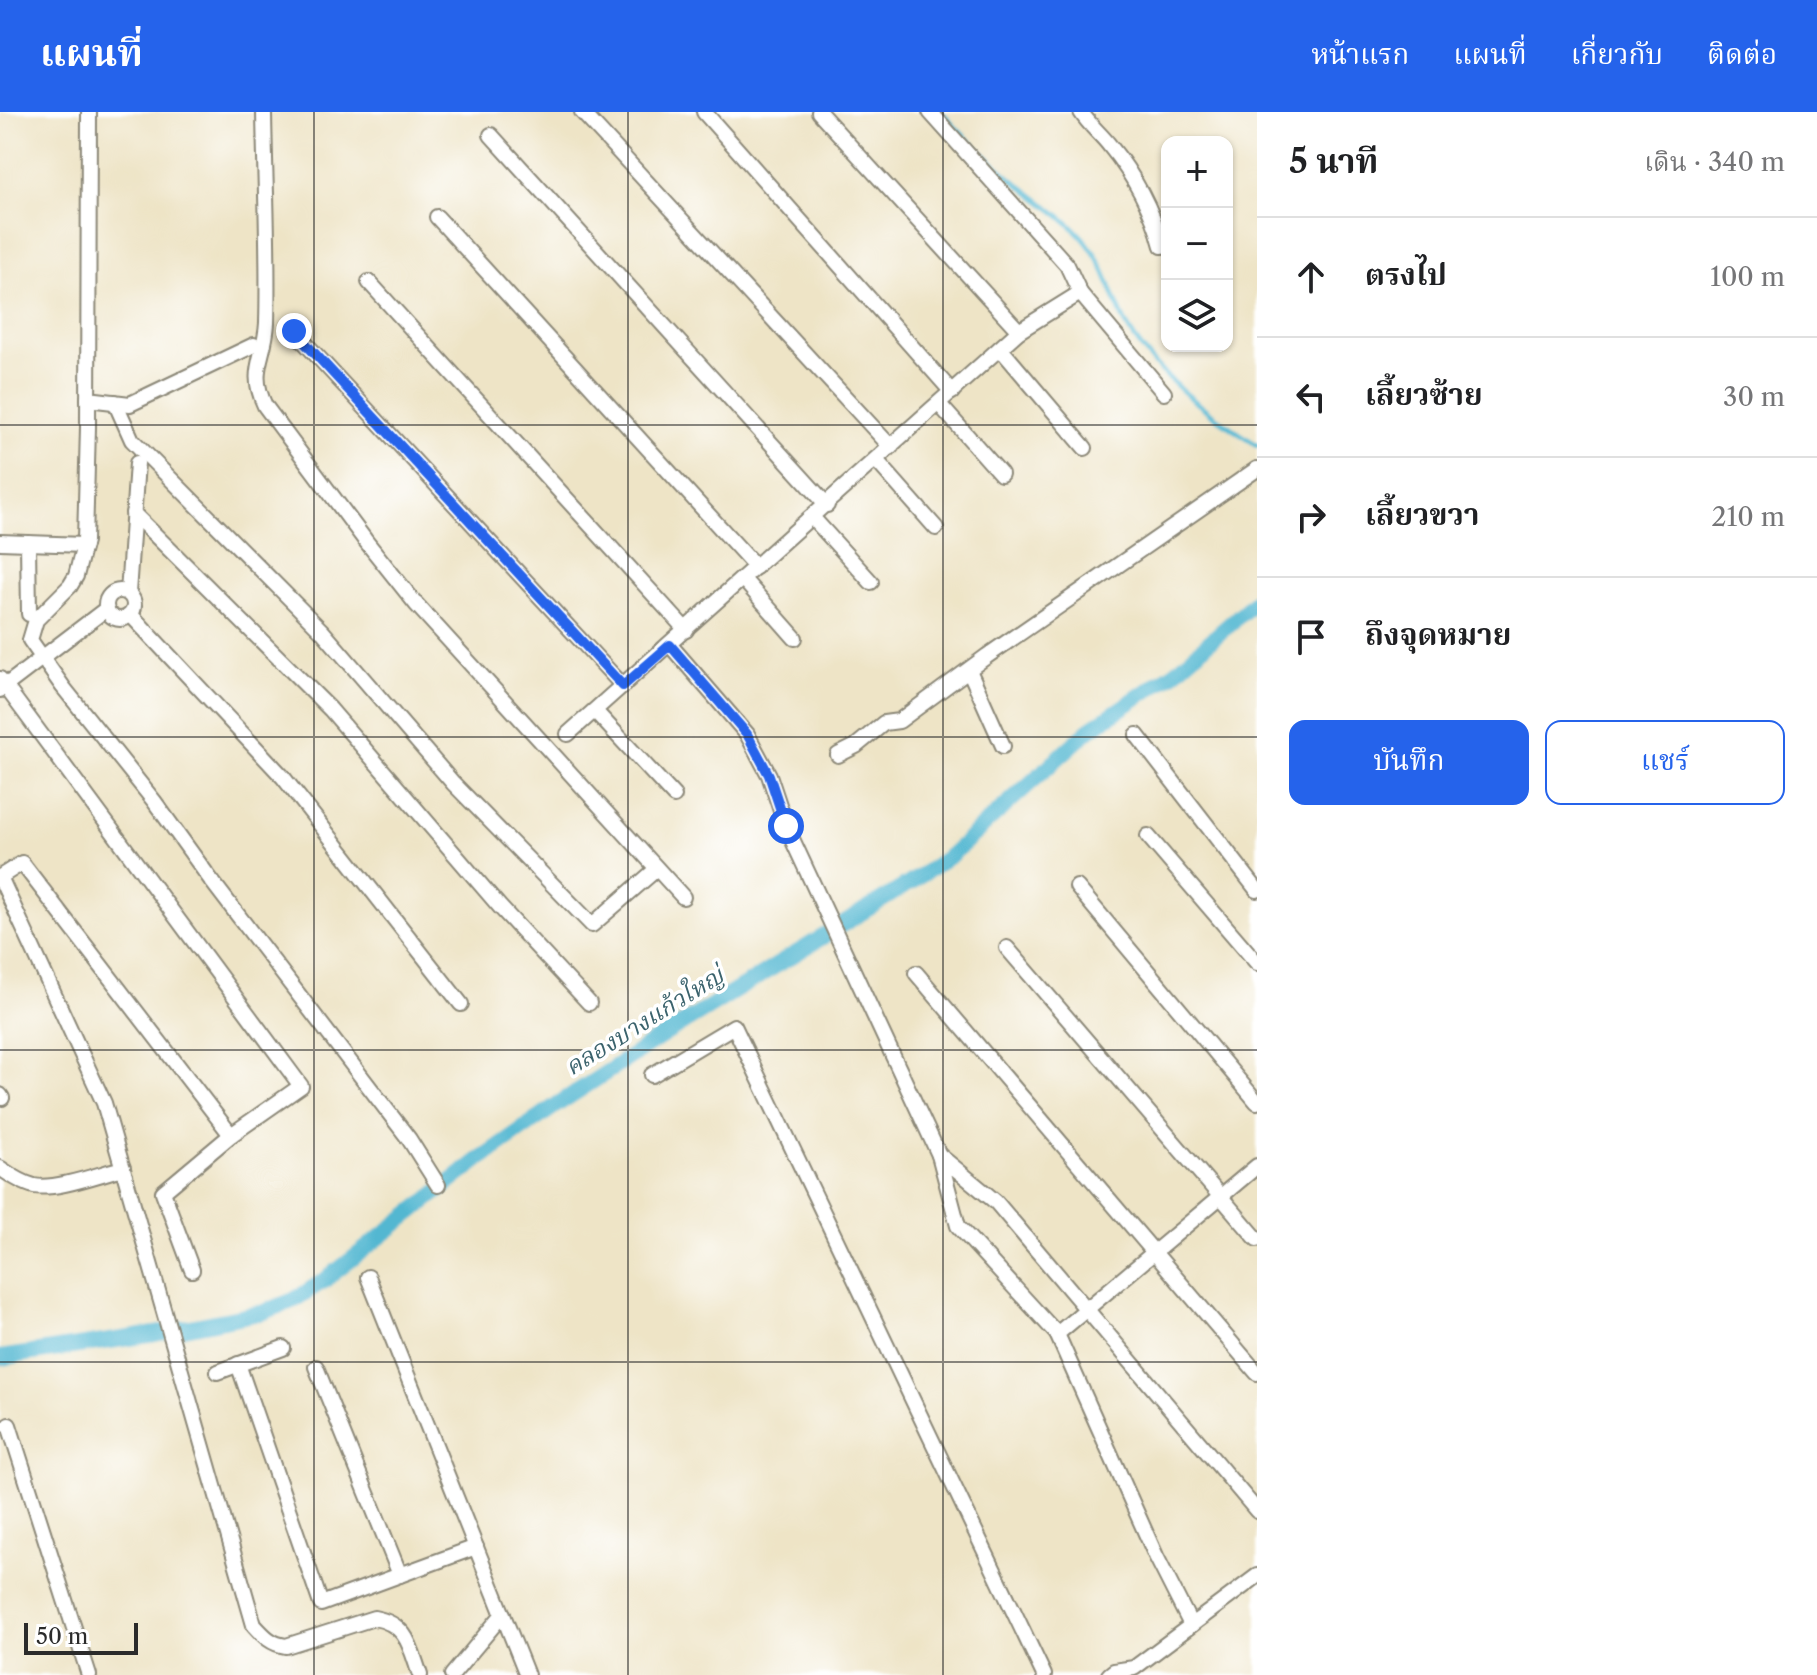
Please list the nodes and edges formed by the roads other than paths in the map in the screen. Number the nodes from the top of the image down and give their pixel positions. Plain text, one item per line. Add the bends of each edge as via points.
1 (89, 112) edge
2 (264, 112) edge
3 (582, 112) edge
4 (704, 112) edge
5 (819, 112) edge
6 (930, 112) edge
7 (1081, 112) edge
8 (491, 135) dead end
9 (437, 217) dead end
10 (1161, 243) edge
11 (369, 282) dead end
12 (1080, 293) junction
13 (294, 331) dead end
14 (1019, 331) junction
15 (254, 345) dead end
16 (1000, 348) junction
17 (952, 392) junction
18 (1164, 393) dead end
19 (88, 399) junction
20 (115, 402) junction
21 (939, 404) junction
22 (891, 447) junction
23 (1085, 448) dead end
24 (876, 460) junction
25 (137, 463) dead end
26 (1257, 469) edge
27 (1001, 474) dead end
28 (827, 505) junction
29 (133, 513) junction
30 (812, 517) junction
31 (936, 528) dead end
32 (0, 542) edge
33 (28, 543) junction
34 (84, 545) junction
35 (756, 567) junction
36 (743, 579) junction
37 (871, 582) dead end
38 (128, 593) junction
39 (106, 609) junction
40 (29, 614) dead end
41 (131, 615) junction
42 (686, 630) junction
43 (795, 638) dead end
44 (670, 645) junction
45 (43, 659) junction
46 (969, 670) junction
47 (2, 685) edge
48 (623, 686) junction
49 (595, 711) junction
50 (568, 734) dead end
51 (1137, 735) dead end
52 (1003, 746) dead end
53 (838, 755) dead end
54 (674, 796) dead end
55 (1148, 836) dead end
56 (652, 873) dead end
57 (0, 877) edge
58 (1077, 887) dead end
59 (1257, 890) edge
60 (683, 897) dead end
61 (1007, 948) dead end
62 (1257, 963) edge
63 (916, 973) dead end
64 (589, 1003) dead end
65 (461, 1004) dead end
66 (652, 1075) dead end
67 (1257, 1102) edge
68 (231, 1135) junction
69 (939, 1155) junction
70 (1257, 1166) edge
71 (0, 1168) edge
72 (123, 1168) junction
73 (438, 1185) dead end
74 (1221, 1197) junction
75 (1257, 1239) edge
76 (1155, 1252) junction
77 (192, 1270) dead end
78 (368, 1277) dead end
79 (1086, 1310) junction
80 (1057, 1334) junction
81 (283, 1348) dead end
82 (238, 1364) junction
83 (316, 1367) dead end
84 (218, 1372) dead end
85 (1257, 1373) edge
86 (9, 1425) dead end
87 (1257, 1511) edge
88 (476, 1547) junction
89 (400, 1575) junction
90 (1257, 1576) edge
91 (503, 1614) junction
92 (1191, 1625) junction
93 (1132, 1671) edge
94 (89, 1675) edge
95 (420, 1675) edge
96 (452, 1675) edge
97 (527, 1675) edge
98 (1044, 1675) edge
99 (1109, 1675) edge

1 - 19 street
2 - 60 street via 267,325 256,387 265,406 416,604
3 - 22 street
4 - 17 street
5 - 14 street
6 - 12 street via 1067,265
7 - 10 street via 1141,192
8 - 28 street
9 - 35 street
11 - 42 street
12 - 14 street
12 - 18 street
13 - 48 street
14 - 16 street
15 - 20 street via 130,404
16 - 17 street
16 - 23 street
17 - 21 street
19 - 20 street
19 - 34 street
20 - 56 street via 132,440 323,632 453,783 592,925
21 - 22 street
21 - 27 street
22 - 24 street
24 - 28 street
24 - 31 street
25 - 29 street
26 - 46 street
28 - 30 street
29 - 38 street
29 - 64 street via 330,709
30 - 35 street
30 - 37 street
32 - 33 street
33 - 34 street
33 - 40 street
34 - 45 street via 70,586 36,620 30,640
35 - 36 street
36 - 42 street
36 - 43 street
38 - 39 street via 113,592
38 - 41 street via 135,606
39 - 41 street via 119,620
39 - 45 street
41 - 65 street via 283,777
42 - 44 street
44 - 48 street
44 - 69 street via 747,734 769,775 786,826
45 - 47 street
45 - 73 street via 409,1139
46 - 52 street
46 - 53 street via 904,718 880,725
47 - 68 street via 301,1086
48 - 49 street
49 - 50 street
49 - 54 street
51 - 59 street
55 - 62 street
57 - 68 street via 22,863
57 - 72 street via 104,1103
58 - 67 street
61 - 74 street
63 - 76 street
66 - 98 street via 734,1026
68 - 77 street via 163,1192
69 - 79 street via 996,1202
69 - 80 street via 958,1226
70 - 74 street
71 - 72 street via 36,1186
72 - 95 street via 254,1625 268,1640 286,1646 374,1618 385,1620 400,1628
74 - 75 street
74 - 76 street
76 - 79 street
76 - 85 street
78 - 88 street
79 - 80 street
79 - 87 street
80 - 92 street
81 - 82 street
82 - 84 street
82 - 89 street via 321,1604
83 - 89 street
86 - 94 street
88 - 89 street
88 - 91 street
90 - 92 street
91 - 96 street
91 - 97 street
92 - 93 street
93 - 99 street

